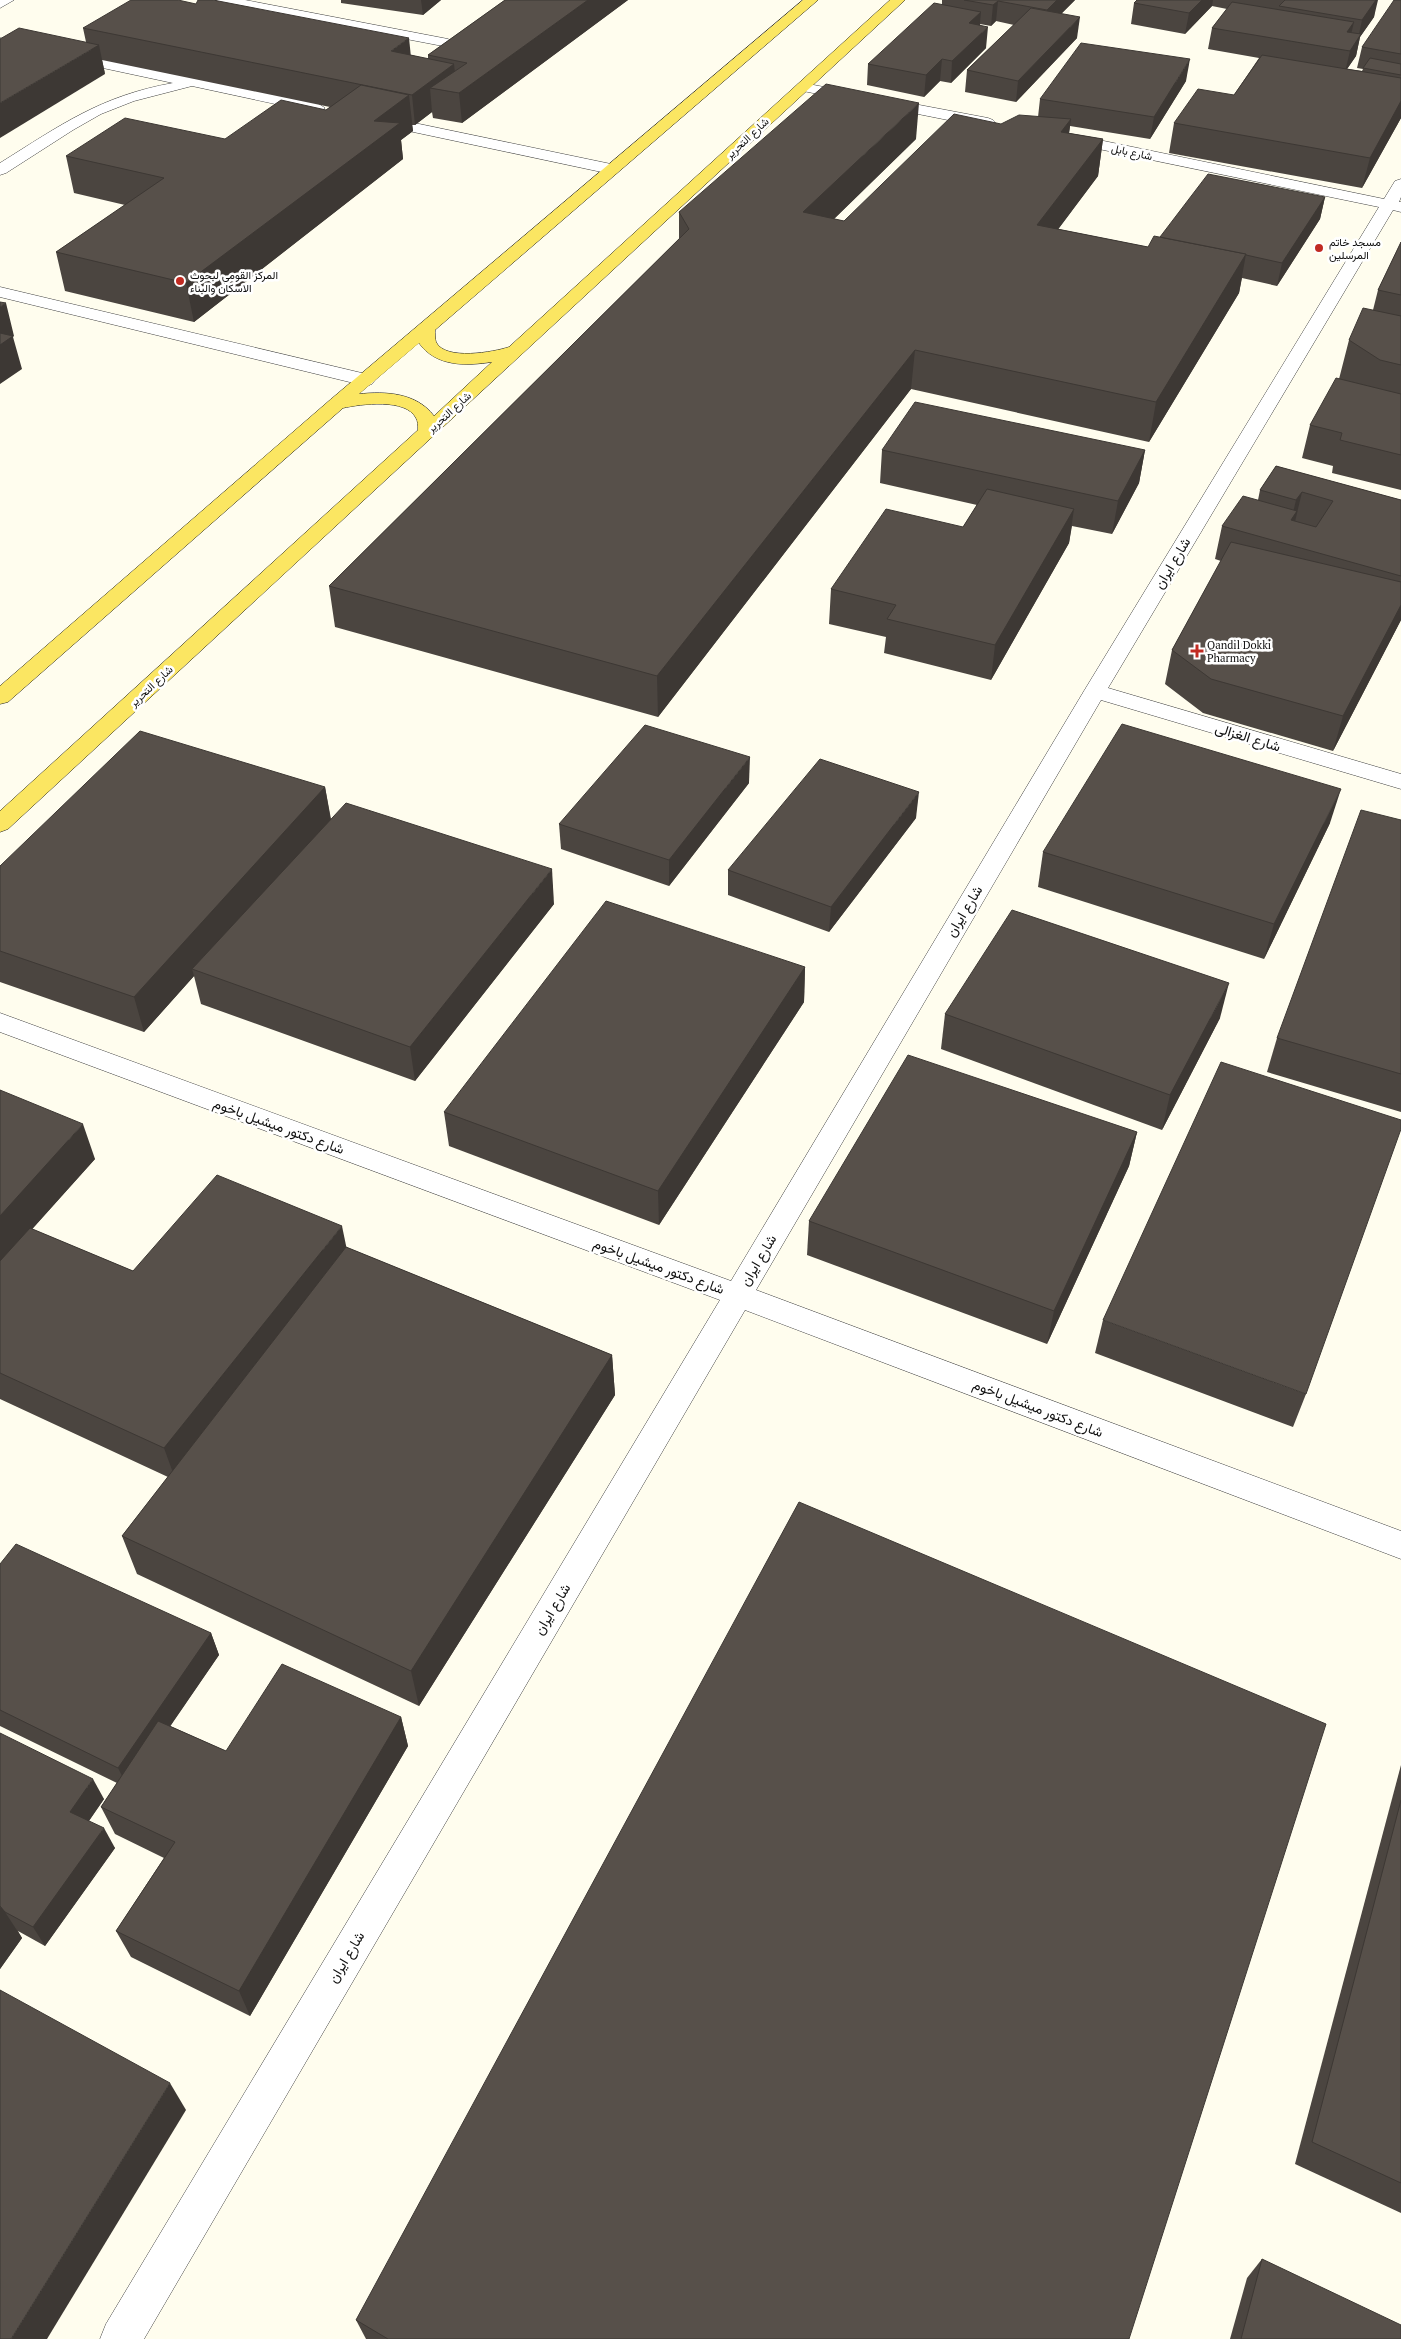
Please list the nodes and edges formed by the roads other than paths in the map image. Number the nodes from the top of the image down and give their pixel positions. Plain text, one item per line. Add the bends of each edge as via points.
1 (7, 0) edge
2 (224, 0) edge
3 (811, 0) edge
4 (898, 0) edge
5 (0, 4) edge
6 (0, 42) edge
7 (448, 43) edge
8 (197, 83) junction
9 (803, 87) junction
10 (334, 112) edge
11 (363, 118) edge
12 (1001, 125) edge
13 (1048, 135) edge
14 (611, 169) junction
15 (0, 170) edge
16 (1397, 199) edge
17 (0, 292) edge
18 (426, 329) junction
19 (516, 351) junction
20 (366, 380) junction
21 (337, 404) junction
22 (428, 432) junction
23 (1095, 691) junction
24 (0, 697) edge
25 (1401, 782) edge
26 (0, 824) edge
27 (0, 1022) edge
28 (738, 1295) junction
29 (1401, 1545) edge
30 (120, 2339) edge

1 - 5 street
2 - 7 street
3 - 14 main road
4 - 9 main road, شارع التحرير
6 - 8 street
8 - 10 street
8 - 15 street via 110,104
9 - 12 street
9 - 19 main road, شارع التحرير
11 - 14 street
13 - 16 street, شارع بابل
14 - 18 main road
16 - 23 street, شارع ايران
17 - 20 street
18 - 19 main road via 424,338 429,346 452,357 485,359
18 - 20 main road
19 - 22 main road, شارع التحرير
20 - 21 main road
21 - 22 main road via 370,398 403,402 424,414 429,422
21 - 24 main road
22 - 26 main road, شارع التحرير
23 - 25 street, شارع الغزالى
23 - 28 street, شارع ايران
27 - 28 street, شارع دكتور ميشيل باخوم
28 - 29 street, شارع دكتور ميشيل باخوم
28 - 30 street, شارع ايران

